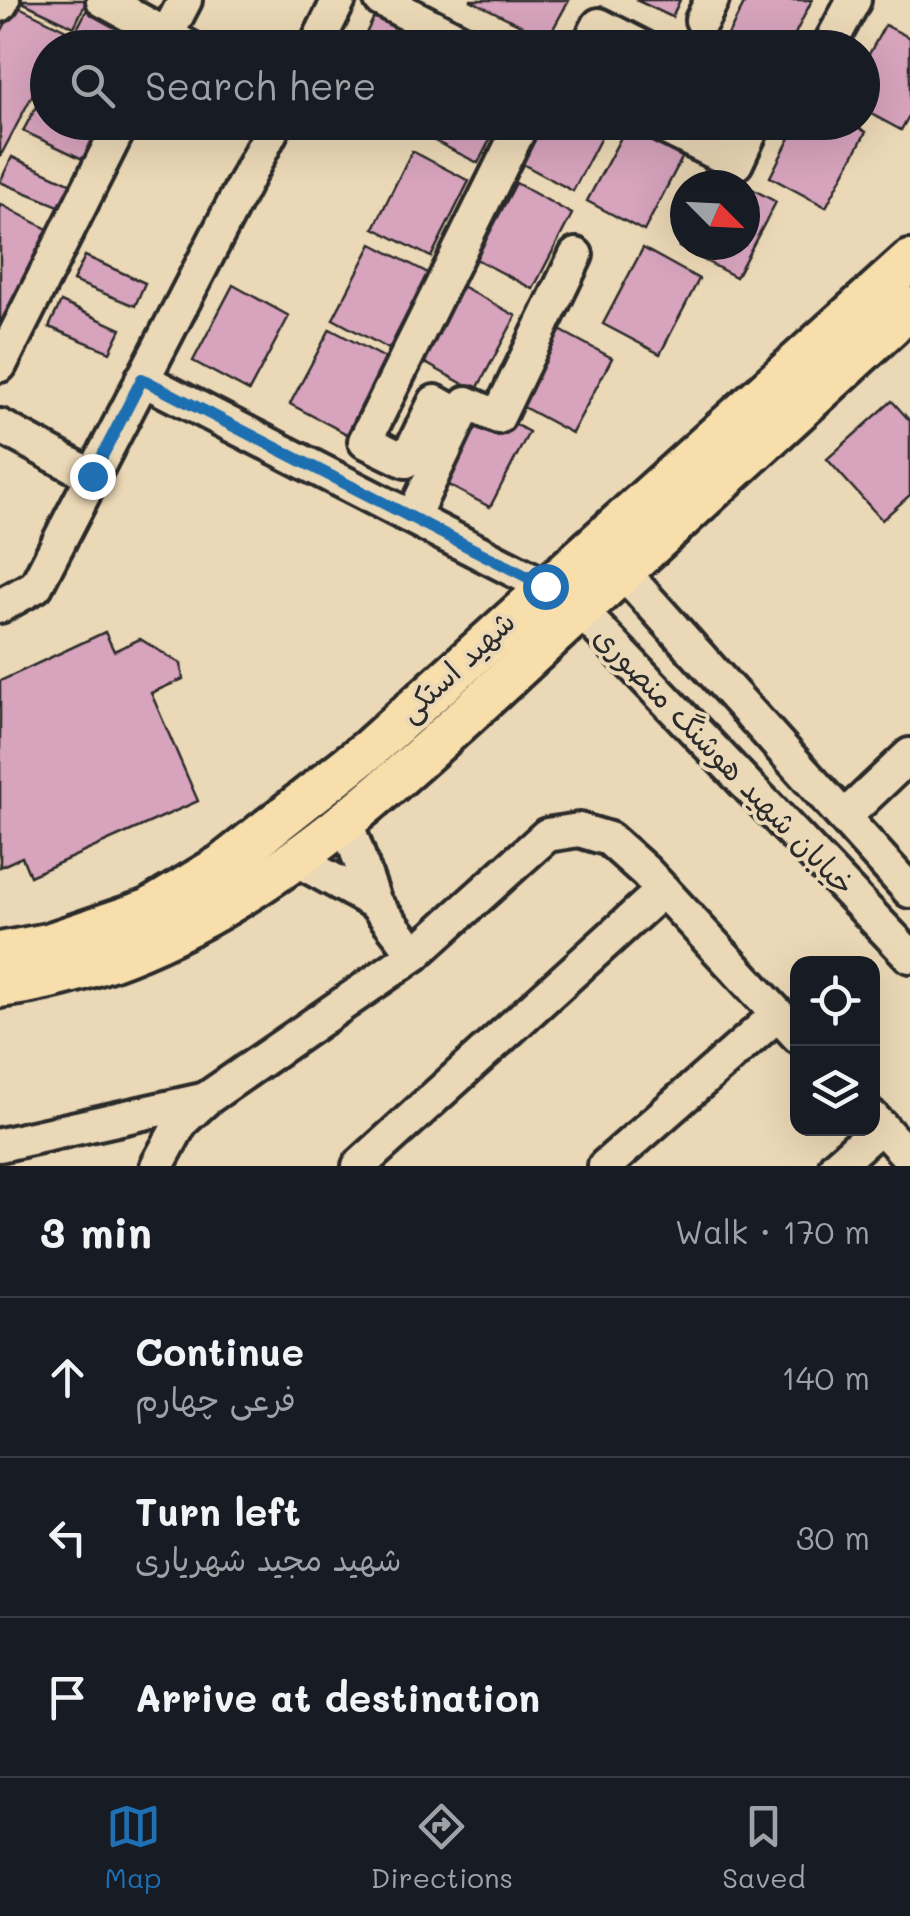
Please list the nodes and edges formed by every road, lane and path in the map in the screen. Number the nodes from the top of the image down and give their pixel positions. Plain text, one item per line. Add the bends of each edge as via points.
1 (103, 0) edge
2 (185, 0) edge
3 (338, 0) edge
4 (382, 0) edge
5 (854, 0) edge
6 (151, 30) edge
7 (176, 30) edge
8 (323, 30) edge
9 (441, 30) edge
10 (838, 30) edge
11 (113, 140) edge
12 (267, 140) edge
13 (514, 140) edge
14 (691, 140) edge
15 (747, 140) edge
16 (576, 255) dead end
17 (910, 261) edge
18 (910, 308) edge
19 (0, 365) edge
20 (142, 379) junction
21 (460, 416) junction
22 (0, 426) edge
23 (92, 476) junction
24 (413, 516) junction
25 (623, 572) junction
26 (545, 586) junction
27 (0, 606) edge
28 (580, 610) junction
29 (910, 756) edge
30 (382, 763) junction
31 (856, 806) dead end
32 (345, 818) junction
33 (297, 860) junction
34 (662, 890) junction
35 (910, 891) edge
36 (376, 903) junction
37 (0, 953) edge
38 (415, 954) junction
39 (910, 956) edge
40 (0, 987) edge
41 (788, 1026) edge
42 (206, 1098) junction
43 (880, 1124) edge
44 (863, 1136) edge
45 (4, 1152) edge
46 (910, 1158) edge
47 (157, 1166) edge
48 (359, 1166) edge
49 (606, 1166) edge
50 (836, 1166) edge

1 - 6 street
2 - 7 street
3 - 8 street
4 - 9 street
5 - 10 street
11 - 19 street
12 - 20 street
13 - 21 street via 365,441 406,461 435,402
14 - 15 street via 736,162
16 - 21 street via 498,417 467,403
17 - 26 main road, شهید استکی
18 - 25 main road, شهید استکی
20 - 23 street
20 - 24 street
21 - 24 street
22 - 23 street
23 - 27 street via 36,586
24 - 26 street
25 - 28 main road, شهید استکی
25 - 35 street, خیابان شهید هوشنگ منصوری
26 - 30 main road, شهید استکی
28 - 30 main road, شهید استکی
28 - 39 street, خیابان شهید هوشنگ منصوری
29 - 31 street
30 - 32 main road, شهید استکی
30 - 37 main road, شهید استکی via 148,910
32 - 33 main road, شهید استکی
32 - 36 street
33 - 36 street
33 - 40 main road, شهید استکی via 196,924 46,981
34 - 38 street via 609,839 578,830 547,835
34 - 41 street
34 - 48 street
36 - 38 street
38 - 42 street
41 - 49 street
42 - 45 street
42 - 47 street via 180,1122
43 - 46 street
44 - 50 street

